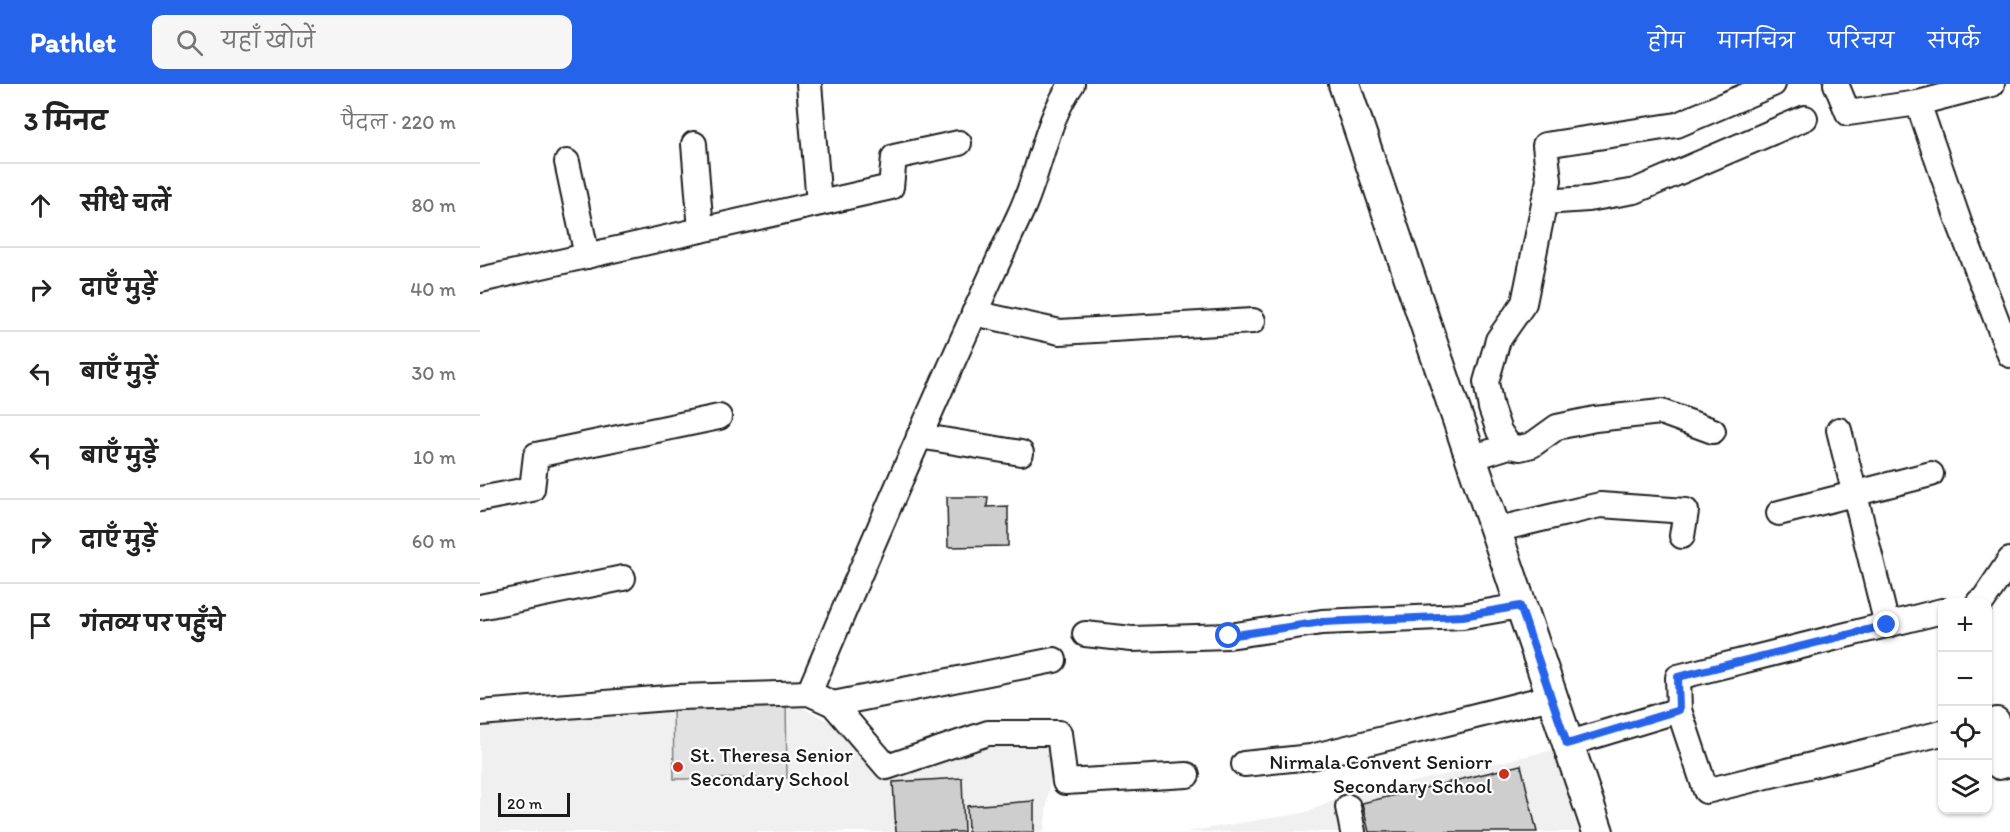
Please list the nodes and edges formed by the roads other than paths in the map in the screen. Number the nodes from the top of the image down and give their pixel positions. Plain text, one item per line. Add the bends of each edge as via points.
1 (809, 84) edge
2 (1072, 84) edge
3 (1344, 84) edge
4 (1773, 84) edge
5 (1836, 84) edge
6 (1992, 84) edge
7 (1918, 103) junction
8 (1804, 118) dead end
9 (959, 143) dead end
10 (694, 144) dead end
11 (567, 162) dead end
12 (1544, 202) junction
13 (819, 203) junction
14 (701, 230) junction
15 (588, 256) junction
16 (480, 280) edge
17 (974, 313) junction
18 (1253, 321) dead end
19 (2010, 355) edge
20 (719, 417) dead end
21 (1839, 430) dead end
22 (1713, 431) dead end
23 (919, 436) junction
24 (1509, 446) junction
25 (1022, 453) dead end
26 (1471, 458) junction
27 (1931, 474) dead end
28 (1855, 495) junction
29 (480, 499) edge
30 (1779, 513) dead end
31 (1495, 530) junction
32 (1682, 536) dead end
33 (2010, 560) edge
34 (623, 578) dead end
35 (1985, 598) edge
36 (1520, 606) junction
37 (480, 607) edge
38 (1938, 612) edge
39 (1887, 625) junction
40 (1085, 634) dead end
41 (1054, 660) dead end
42 (809, 693) junction
43 (1551, 697) junction
44 (833, 704) junction
45 (1679, 710) junction
46 (480, 713) edge
47 (1998, 719) edge
48 (1938, 734) edge
49 (1567, 744) junction
50 (1244, 764) dead end
51 (2010, 764) edge
52 (1187, 776) dead end
53 (1348, 807) dead end
54 (1353, 832) edge
55 (1598, 832) edge

1 - 13 street
2 - 17 street via 1060,101 1029,196
3 - 26 main road
4 - 12 street via 1677,125 1545,145 1549,180
5 - 7 street via 1848,113
6 - 7 street
7 - 19 street
8 - 12 street via 1635,191 1588,200
9 - 13 street via 894,157 891,187
10 - 14 street
11 - 15 street
12 - 24 street via 1524,303 1498,340 1486,382 1499,431
13 - 14 street
14 - 15 street
15 - 16 street
17 - 18 street via 1060,332
17 - 23 street
20 - 29 street via 536,455 532,489
21 - 28 street
22 - 24 street via 1661,412 1557,427 1532,445
23 - 25 street
23 - 42 street
24 - 26 street
26 - 31 main road
27 - 28 street
28 - 30 street
28 - 39 street
31 - 32 street via 1600,505 1686,511
31 - 36 main road
33 - 35 street
34 - 37 street
36 - 40 street via 1463,616 1322,622 1229,636 1132,639
36 - 43 main road
38 - 39 street
39 - 45 street via 1678,677
41 - 44 street
42 - 44 street
42 - 46 street via 680,697
43 - 49 main road
43 - 50 street via 1311,757
44 - 52 street via 888,767 988,733 1059,733 1065,782
45 - 48 street via 1706,791
45 - 49 street
47 - 51 street via 1999,767
49 - 55 main road
53 - 54 street

